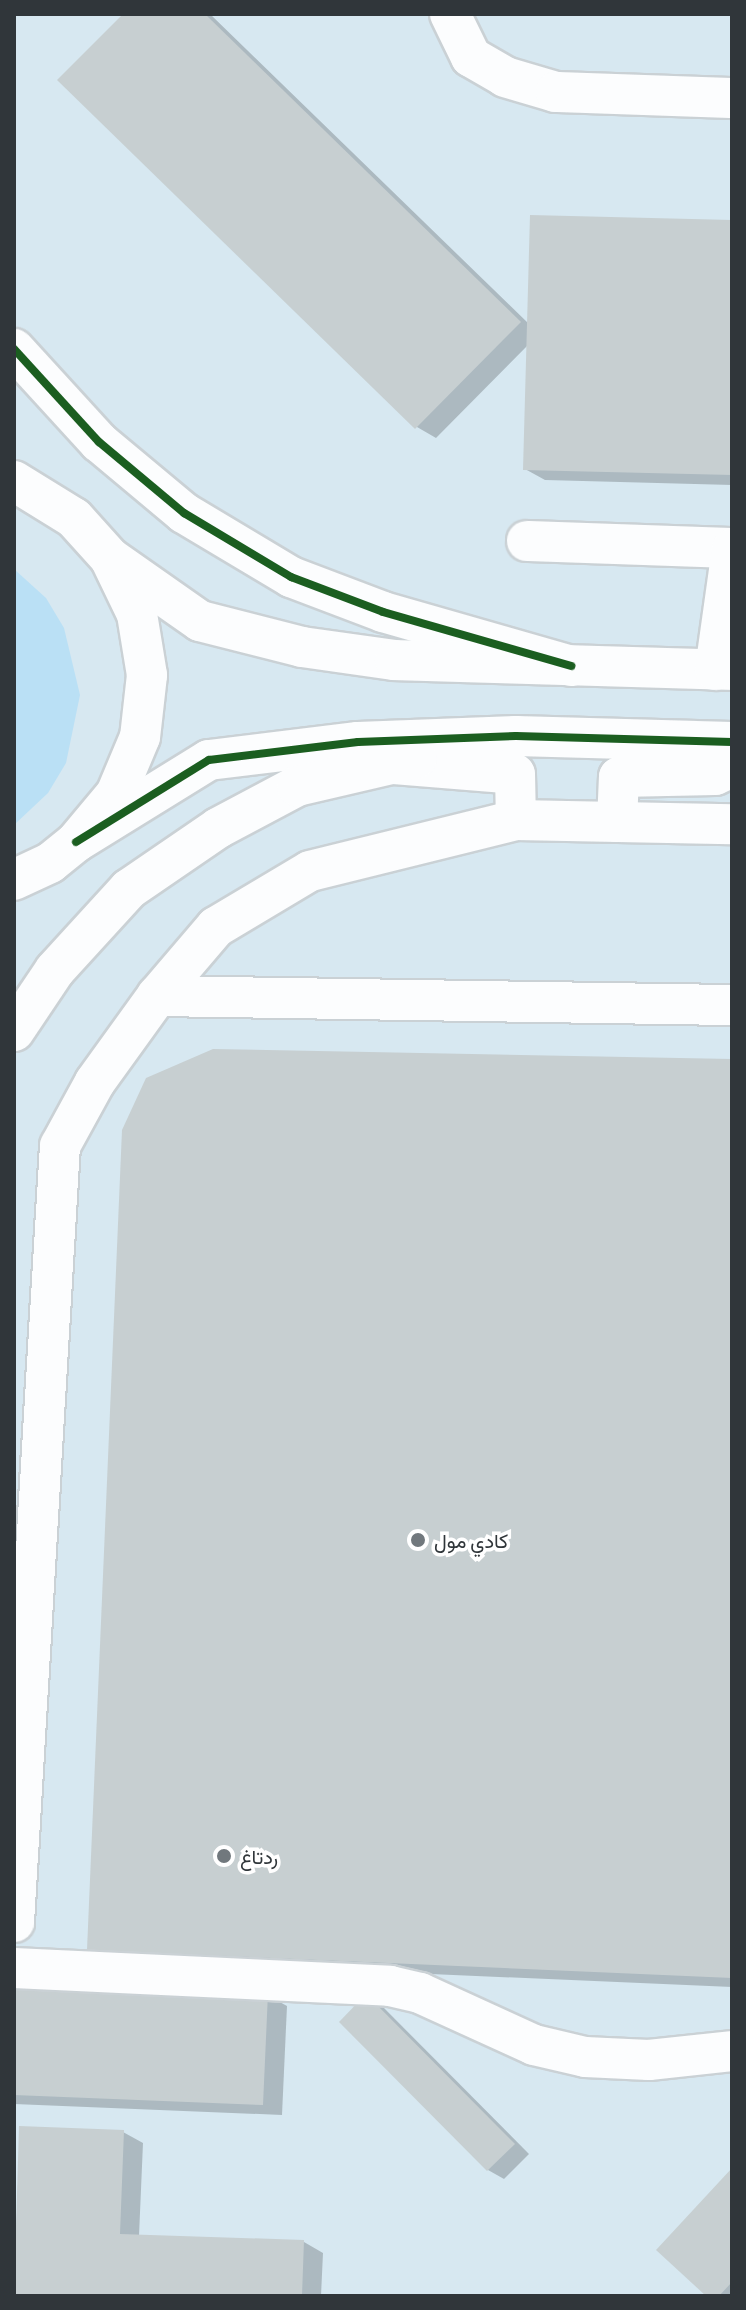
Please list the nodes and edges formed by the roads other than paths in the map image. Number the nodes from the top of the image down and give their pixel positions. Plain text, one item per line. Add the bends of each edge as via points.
1 (450, 14) edge
2 (732, 98) edge
3 (14, 349) edge
4 (19, 480) edge
5 (527, 541) dead end
6 (732, 548) edge
7 (110, 558) junction
8 (571, 666) junction
9 (723, 670) edge
10 (516, 736) junction
11 (732, 742) edge
12 (394, 764) junction
13 (732, 767) edge
14 (516, 820) junction
15 (617, 822) junction
16 (732, 824) edge
17 (63, 853) junction
18 (14, 880) edge
19 (14, 908) edge
20 (157, 996) junction
21 (732, 1005) edge
22 (14, 1031) edge
23 (14, 1922) edge
24 (14, 1968) edge
25 (732, 2051) edge

1 - 2 street via 471,57 518,81 556,92
3 - 8 street via 99,442 184,513 291,577 383,612
4 - 7 street via 74,518
5 - 6 street
6 - 9 street
7 - 8 street via 200,621 302,647 395,660
7 - 17 street via 137,614 147,675 140,737 116,794
8 - 9 street
10 - 11 street
10 - 12 street
10 - 17 street via 358,742 209,760
12 - 14 street via 515,774
12 - 22 street via 297,786 218,828 129,889 55,970
13 - 15 street via 715,775 619,777
14 - 15 street
14 - 20 street via 310,871 216,927
15 - 16 street
17 - 18 street
17 - 19 street
20 - 21 street
20 - 23 street via 95,1082 60,1146
24 - 25 street via 390,1986 420,1993 534,2045 585,2057 649,2060

